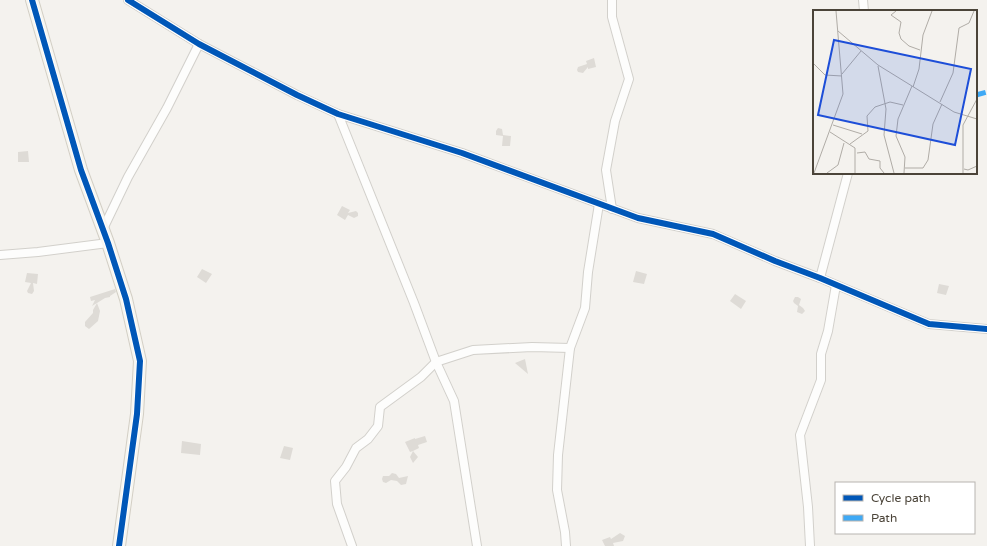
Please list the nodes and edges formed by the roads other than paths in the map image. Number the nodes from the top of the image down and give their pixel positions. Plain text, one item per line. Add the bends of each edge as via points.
1 (32, 0) edge
2 (128, 0) edge
3 (612, 0) edge
4 (863, 0) edge
5 (864, 10) edge
6 (199, 44) junction
7 (338, 114) junction
8 (848, 174) edge
9 (599, 204) junction
10 (612, 209) junction
11 (103, 230) junction
12 (108, 243) junction
13 (0, 255) edge
14 (820, 278) junction
15 (836, 285) junction
16 (987, 329) edge
17 (570, 348) junction
18 (436, 362) junction
19 (119, 546) edge
20 (352, 546) edge
21 (477, 546) edge
22 (566, 546) edge
23 (810, 546) edge

1 - 11 street via 81,170
2 - 6 street
3 - 10 street via 612,17 629,79 615,121 606,170
4 - 5 street
6 - 7 street
6 - 11 street via 167,108 128,176
7 - 9 street via 462,153
7 - 18 street
8 - 14 street
9 - 10 street
9 - 17 street via 588,272 586,308
10 - 14 street via 638,218 713,234
11 - 12 street
12 - 13 street
12 - 19 street via 126,299 140,361 137,414
14 - 15 street
15 - 16 street via 929,324
15 - 23 street via 821,354 821,380 800,435
17 - 18 street via 473,350
17 - 22 street via 558,455 557,490
18 - 20 street via 421,378 380,407 378,426 368,439 356,448 335,481 337,504
18 - 21 street via 454,401

